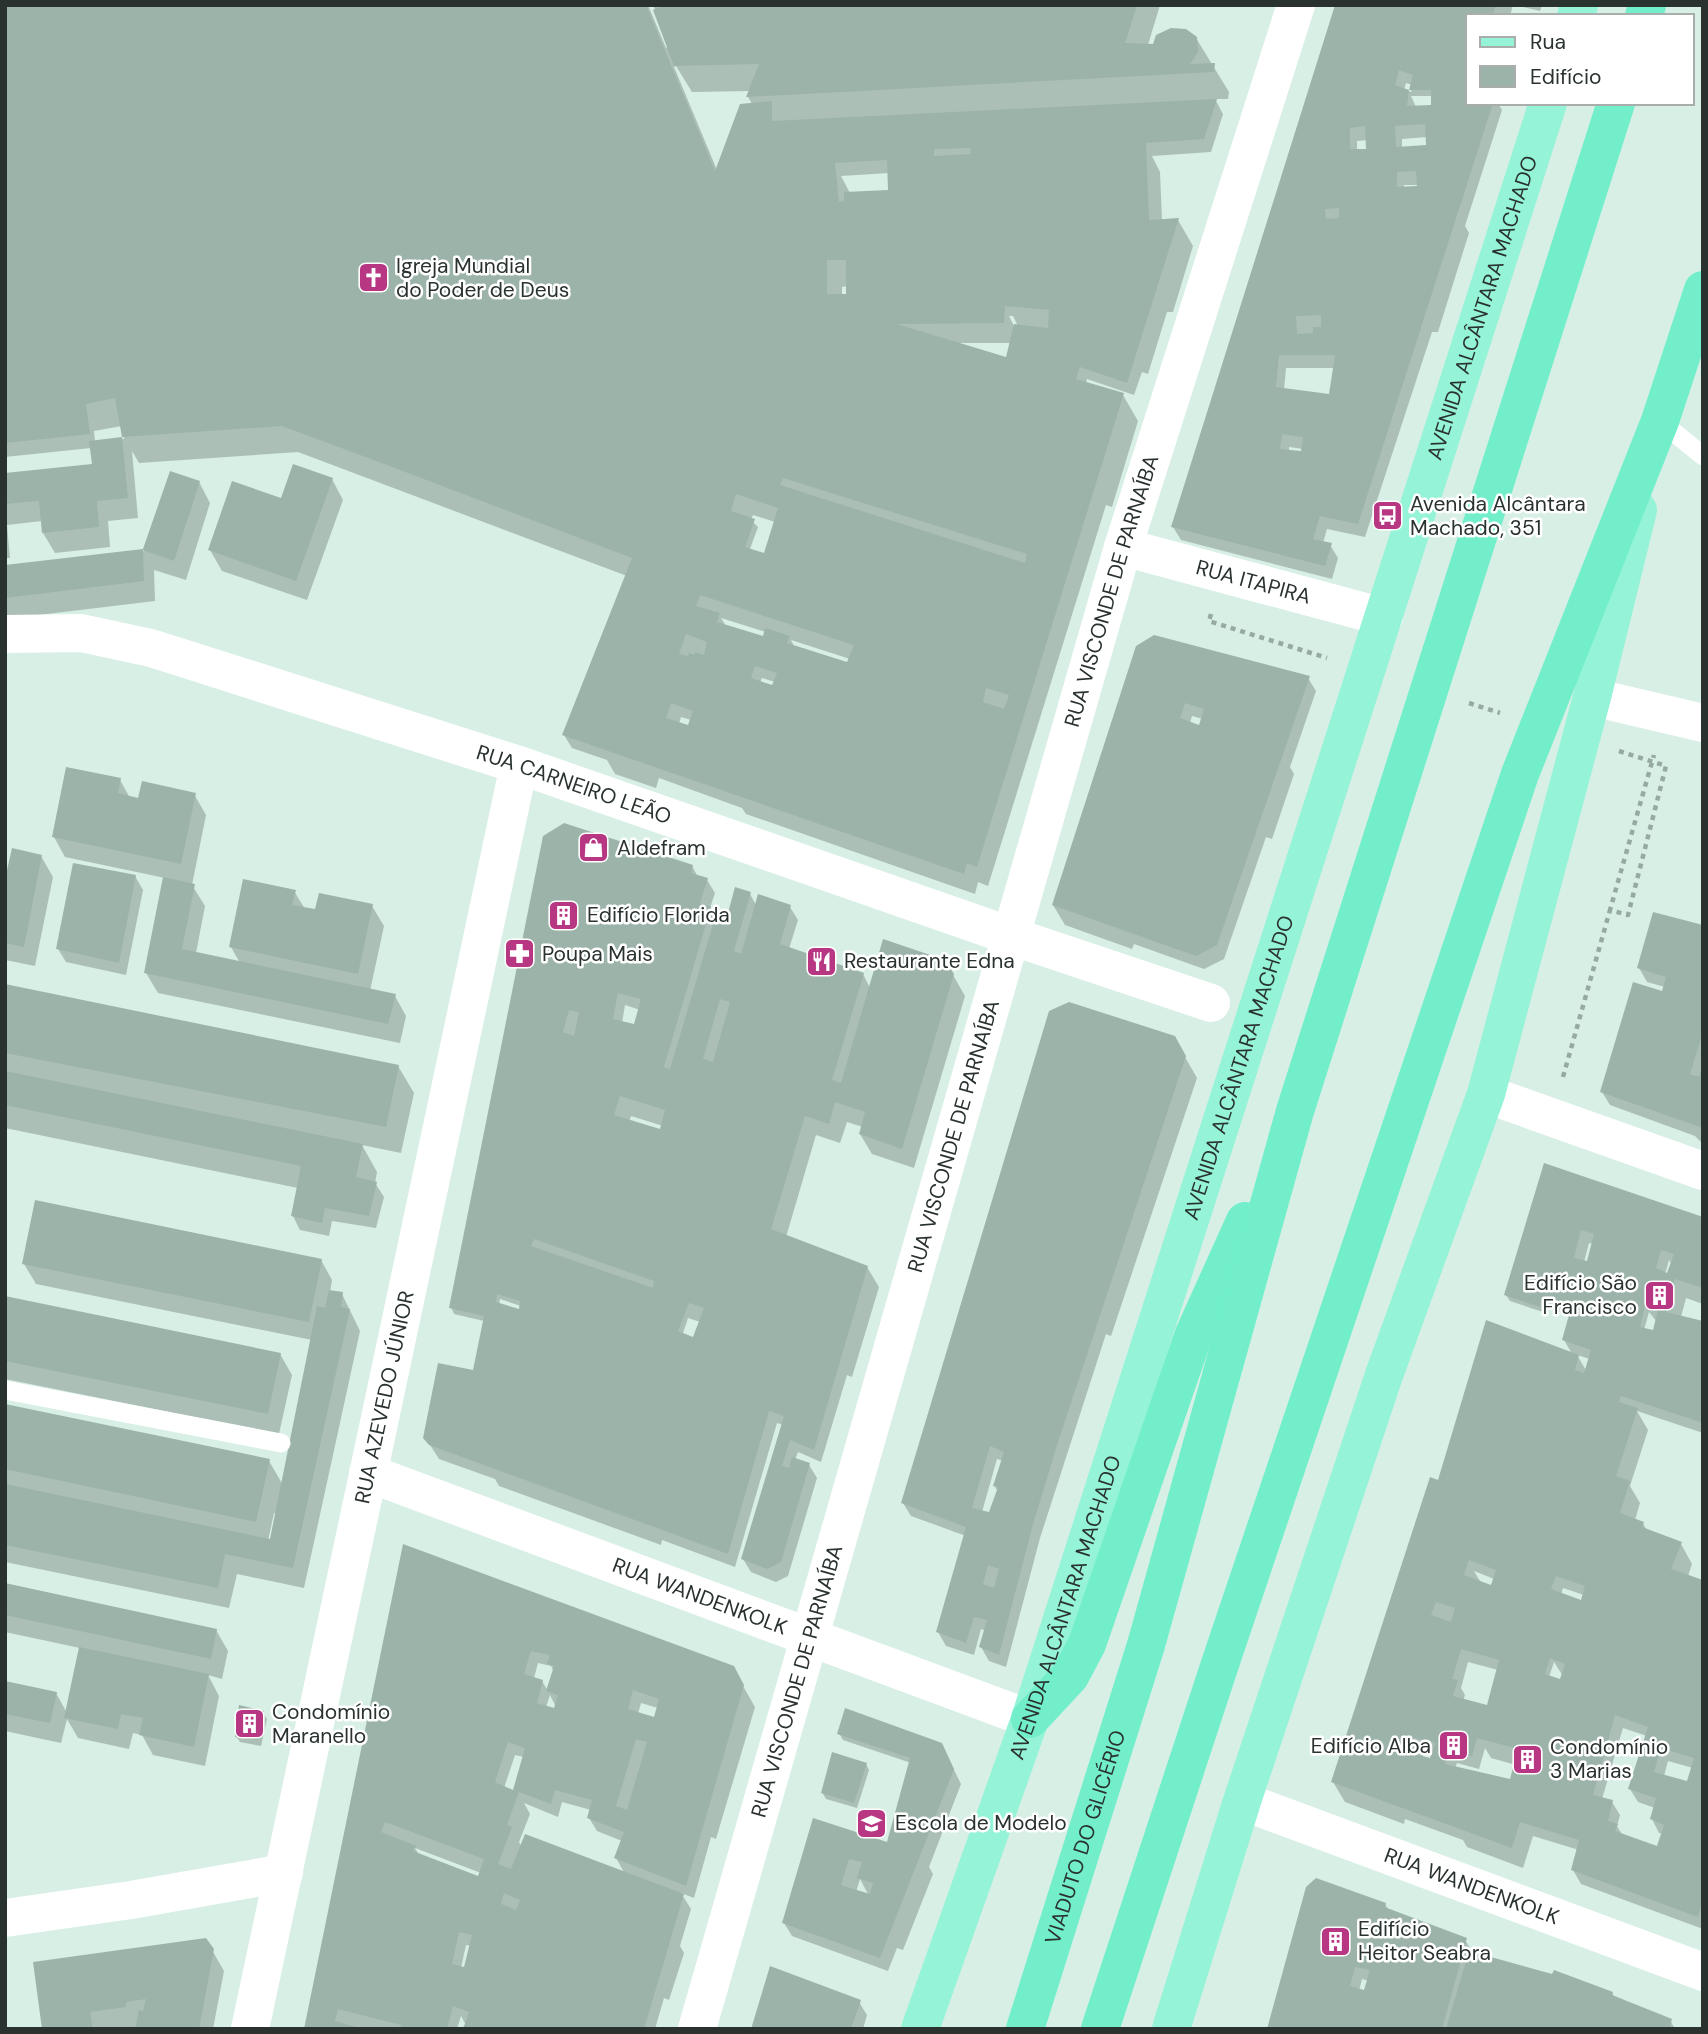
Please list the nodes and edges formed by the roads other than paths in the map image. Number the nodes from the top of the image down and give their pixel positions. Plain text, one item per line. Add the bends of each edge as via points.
1 (1296, 5) edge
2 (1547, 105) edge
3 (1615, 105) edge
4 (1703, 290) edge
5 (1660, 421) junction
6 (1703, 456) edge
7 (1123, 547) junction
8 (1384, 617) junction
9 (5, 634) edge
10 (1592, 697) junction
11 (1703, 723) edge
12 (519, 765) junction
13 (1011, 936) junction
14 (1211, 1003) dead end
15 (1486, 1094) junction
16 (1295, 1111) junction
17 (1703, 1171) edge
18 (5, 1390) edge
19 (281, 1443) dead end
20 (368, 1473) junction
21 (811, 1639) junction
22 (1030, 1719) junction
23 (1242, 1801) junction
24 (284, 1873) junction
25 (5, 1918) edge
26 (1703, 1972) edge
27 (250, 2029) edge
28 (697, 2029) edge
29 (919, 2029) edge
30 (1025, 2029) edge
31 (1100, 2029) edge
32 (1171, 2029) edge

1 - 7 street, RUA VISCONDE DE PARNAÍBA
2 - 8 main road, AVENIDA ALCÂNTARA MACHADO
3 - 16 highway
4 - 5 highway
5 - 6 lane
5 - 10 main road
5 - 31 highway via 1520,775
7 - 8 street, RUA ITAPIRA
7 - 13 street, RUA VISCONDE DE PARNAÍBA
8 - 22 main road, AVENIDA ALCÂNTARA MACHADO
9 - 12 street, RUA CARNEIRO LEÃO via 81,633 151,648
10 - 11 street
10 - 15 main road
12 - 13 street, RUA CARNEIRO LEÃO
12 - 20 street, RUA AZEVEDO JÚNIOR
13 - 14 street, RUA CARNEIRO LEÃO
13 - 21 street, RUA VISCONDE DE PARNAÍBA
15 - 17 street
15 - 23 main road via 1384,1375
16 - 22 highway via 1194,1334 1087,1644 1070,1676
16 - 30 highway, VIADUTO DO GLICÉRIO via 1146,1645
18 - 19 lane
20 - 21 street, RUA WANDENKOLK
20 - 24 street, RUA AZEVEDO JÚNIOR
21 - 22 street, RUA WANDENKOLK
21 - 28 street, RUA VISCONDE DE PARNAÍBA
22 - 29 main road, AVENIDA ALCÂNTARA MACHADO
23 - 26 street, RUA WANDENKOLK
23 - 32 main road
24 - 25 street
24 - 27 street, RUA AZEVEDO JÚNIOR

